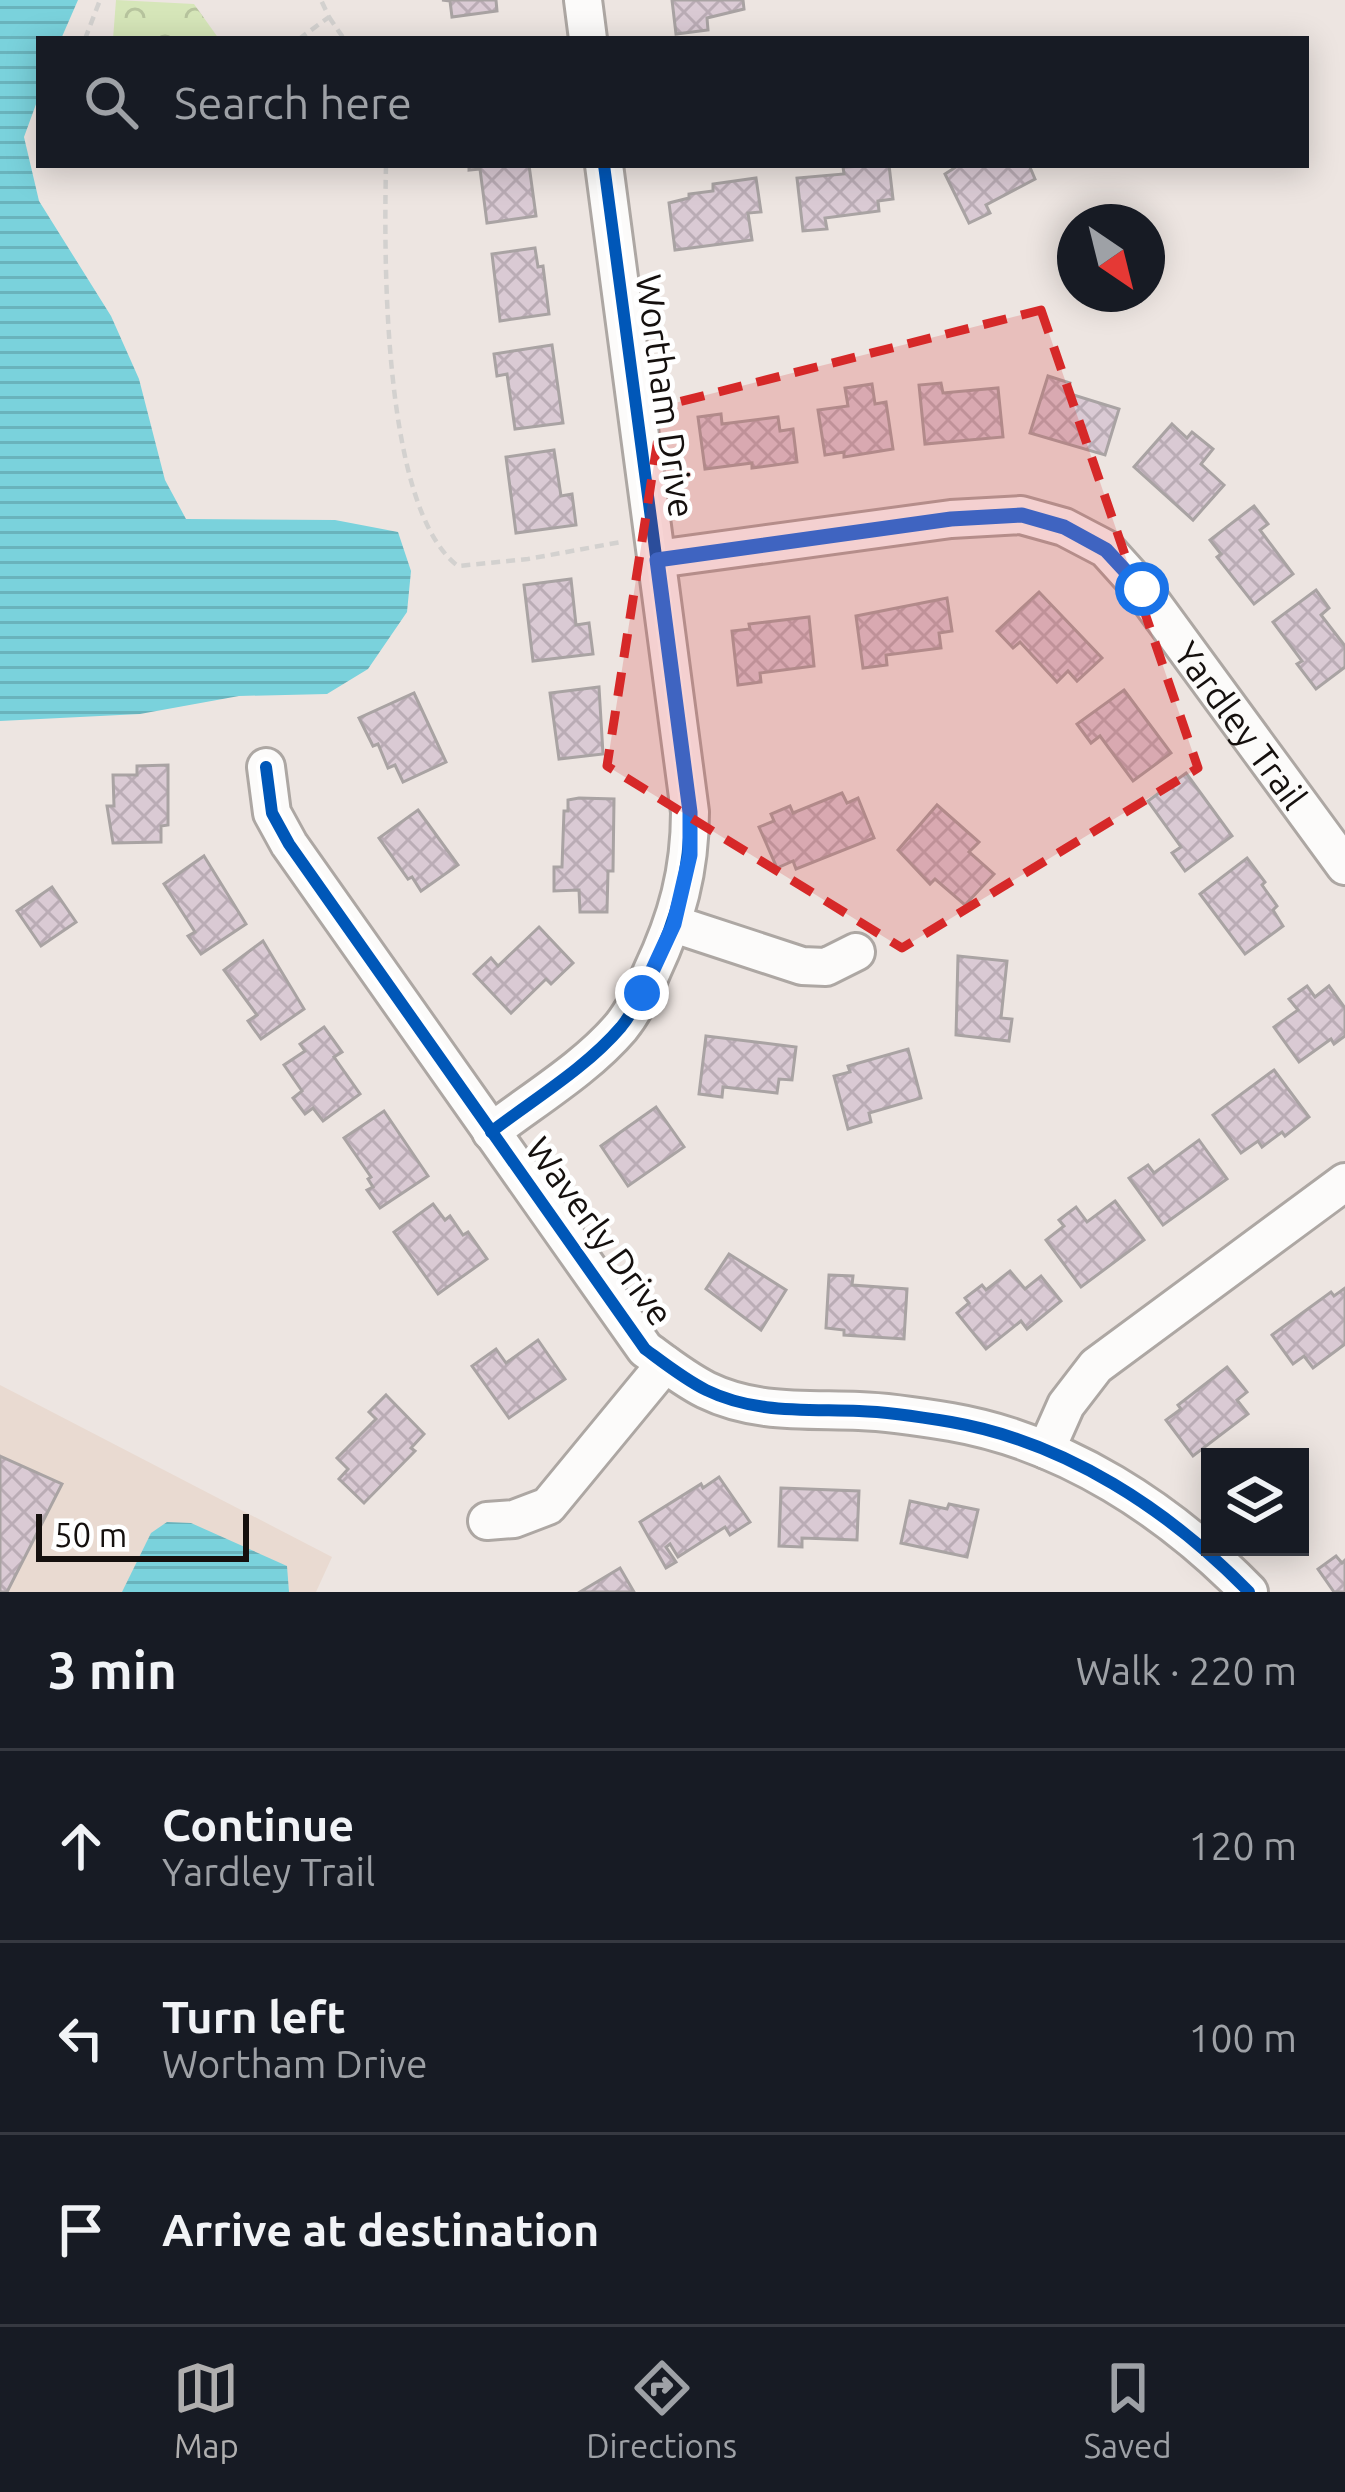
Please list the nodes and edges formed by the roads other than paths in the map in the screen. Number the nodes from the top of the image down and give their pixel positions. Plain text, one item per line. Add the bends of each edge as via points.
1 (583, 0) edge
2 (588, 36) edge
3 (604, 168) edge
4 (657, 560) junction
5 (266, 767) dead end
6 (1345, 866) edge
7 (674, 924) junction
8 (856, 952) dead end
9 (491, 1132) junction
10 (1345, 1182) edge
11 (665, 1364) junction
12 (1046, 1450) junction
13 (487, 1521) dead end
14 (1250, 1592) edge

1 - 2 street
3 - 4 street, Wortham Drive
4 - 6 street, Yardley Trail via 951,519 1022,515 1064,527 1106,550 1142,589
4 - 7 street, Wortham Drive via 690,812 690,855
5 - 9 street, Waverly Drive via 272,813 289,844
7 - 8 street via 802,966 826,967
7 - 9 street, Wortham Drive via 621,1027
9 - 11 street, Waverly Drive via 645,1349
10 - 12 street via 1096,1366
11 - 12 street, Waverly Drive via 739,1402 955,1423
11 - 13 street via 548,1506
12 - 14 street, Waverly Drive via 1183,1528

